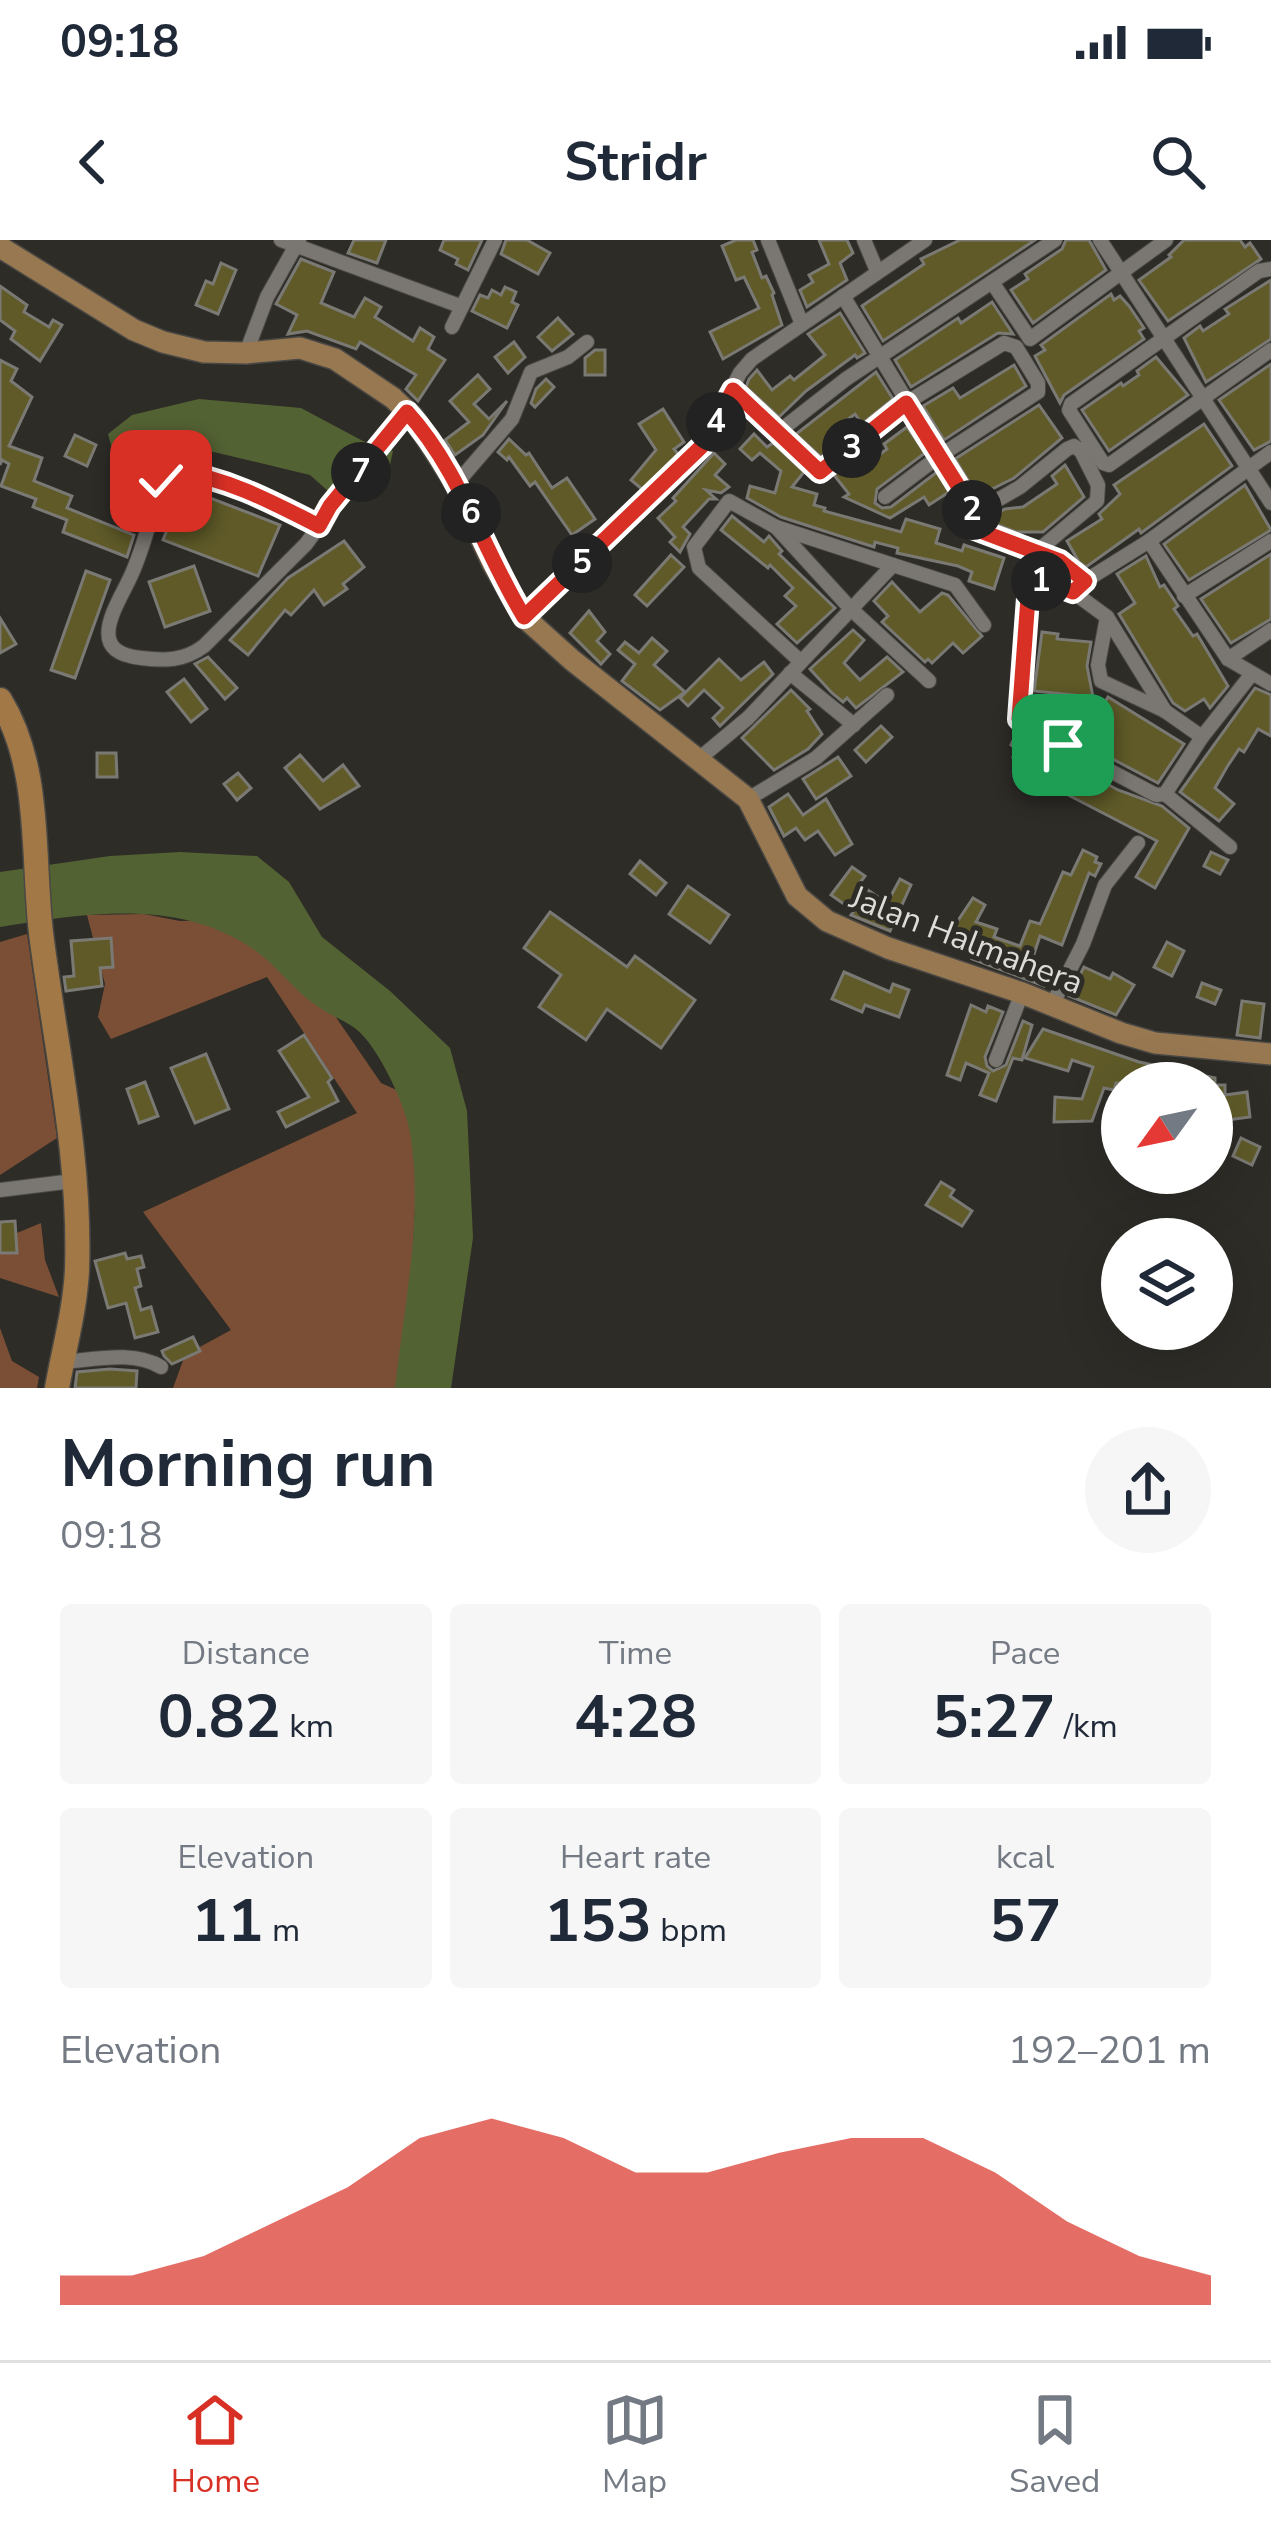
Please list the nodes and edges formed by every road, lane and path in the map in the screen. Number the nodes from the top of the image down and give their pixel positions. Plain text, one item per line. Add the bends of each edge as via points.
1 (495, 240) edge
2 (768, 240) edge
3 (864, 240) edge
4 (925, 240) edge
5 (1054, 240) edge
6 (1100, 240) edge
7 (1166, 240) edge
8 (292, 242) edge
9 (0, 247) edge
10 (1271, 268) edge
11 (878, 272) junction
12 (1121, 275) junction
13 (992, 282) junction
14 (843, 296) junction
15 (460, 306) junction
16 (802, 323) junction
17 (452, 326) dead end
18 (1163, 339) junction
19 (587, 342) dead end
20 (1271, 350) edge
21 (246, 353) junction
22 (880, 357) junction
23 (733, 390) junction
24 (1204, 398) junction
25 (906, 403) junction
26 (407, 412) junction
27 (777, 433) junction
28 (1085, 448) junction
29 (1271, 452) edge
30 (938, 457) junction
31 (1249, 469) junction
32 (456, 484) junction
33 (884, 497) dead end
34 (1271, 503) edge
35 (975, 513) junction
36 (319, 526) junction
37 (776, 527) junction
38 (1149, 542) junction
39 (1271, 542) edge
40 (1035, 553) junction
41 (893, 565) junction
42 (1079, 586) junction
43 (1184, 596) junction
44 (851, 609) junction
45 (524, 617) junction
46 (1107, 617) junction
47 (984, 625) dead end
48 (1271, 630) edge
49 (1228, 658) junction
50 (795, 667) junction
51 (1250, 675) junction
52 (928, 681) dead end
53 (1271, 684) edge
54 (887, 695) dead end
55 (0, 700) edge
56 (1165, 712) junction
57 (854, 725) junction
58 (1202, 737) junction
59 (700, 758) junction
60 (1165, 794) junction
61 (748, 799) junction
62 (1138, 843) dead end
63 (1230, 848) dead end
64 (1022, 993) junction
65 (1052, 1005) junction
66 (1271, 1054) edge
67 (996, 1060) dead end
68 (74, 1181) junction
69 (0, 1190) edge
70 (62, 1362) junction
71 (161, 1367) dead end
72 (58, 1388) edge

1 - 15 street
2 - 16 street
3 - 11 street
4 - 11 street
5 - 13 street
6 - 12 street
7 - 12 street
8 - 15 street
8 - 21 street
9 - 21 main road, Jalan Halmahera via 163,343
10 - 18 street
11 - 14 street
12 - 13 street via 1030,339
12 - 18 street
13 - 22 street
14 - 16 street
14 - 22 street
15 - 17 street
16 - 23 street via 752,359
18 - 24 street
18 - 28 street via 1070,406
19 - 32 street via 531,372 512,419
20 - 24 street
21 - 26 main road, Jalan Halmahera via 300,348 335,359
22 - 25 street
22 - 27 street
23 - 27 street
23 - 45 street via 703,445
24 - 28 street via 1113,464
24 - 31 street
25 - 27 street via 820,472
25 - 30 street
25 - 30 street via 1004,344 1016,347 1038,383 1034,395
26 - 32 main road, Jalan Halmahera
26 - 36 street
28 - 35 street via 1067,449
28 - 40 street via 1097,501
29 - 31 street
30 - 33 street
30 - 35 street
31 - 34 street
31 - 38 street
32 - 45 main road, Jalan Halmahera
35 - 40 street via 975,529
36 - 36 street via 248,490 170,473 112,609 112,644 128,657 191,655
37 - 41 street
37 - 44 street
37 - 50 street via 729,500 694,555
38 - 42 street
38 - 43 street
39 - 43 street
40 - 42 street via 1060,561
41 - 44 street
41 - 47 street via 956,585
42 - 46 street
42 - 60 street via 1042,580 1031,590 1019,719
43 - 49 street
44 - 50 street
44 - 52 street
45 - 59 main road, Jalan Halmahera
46 - 56 street
46 - 56 street via 1099,676
48 - 49 street
49 - 51 street
50 - 57 street
50 - 59 street
51 - 53 street
51 - 58 street
54 - 57 street
55 - 68 highway via 20,742 32,816
56 - 58 street
57 - 61 street
58 - 60 street
59 - 61 main road, Jalan Halmahera
60 - 63 street
61 - 64 main road, Jalan Halmahera via 797,896 814,912 850,933
62 - 65 street via 1105,885
64 - 65 main road, Jalan Halmahera
64 - 67 street
65 - 66 main road, Jalan Halmahera via 1155,1042
68 - 69 street
68 - 70 highway via 77,1270
70 - 71 street via 136,1358
70 - 72 highway

